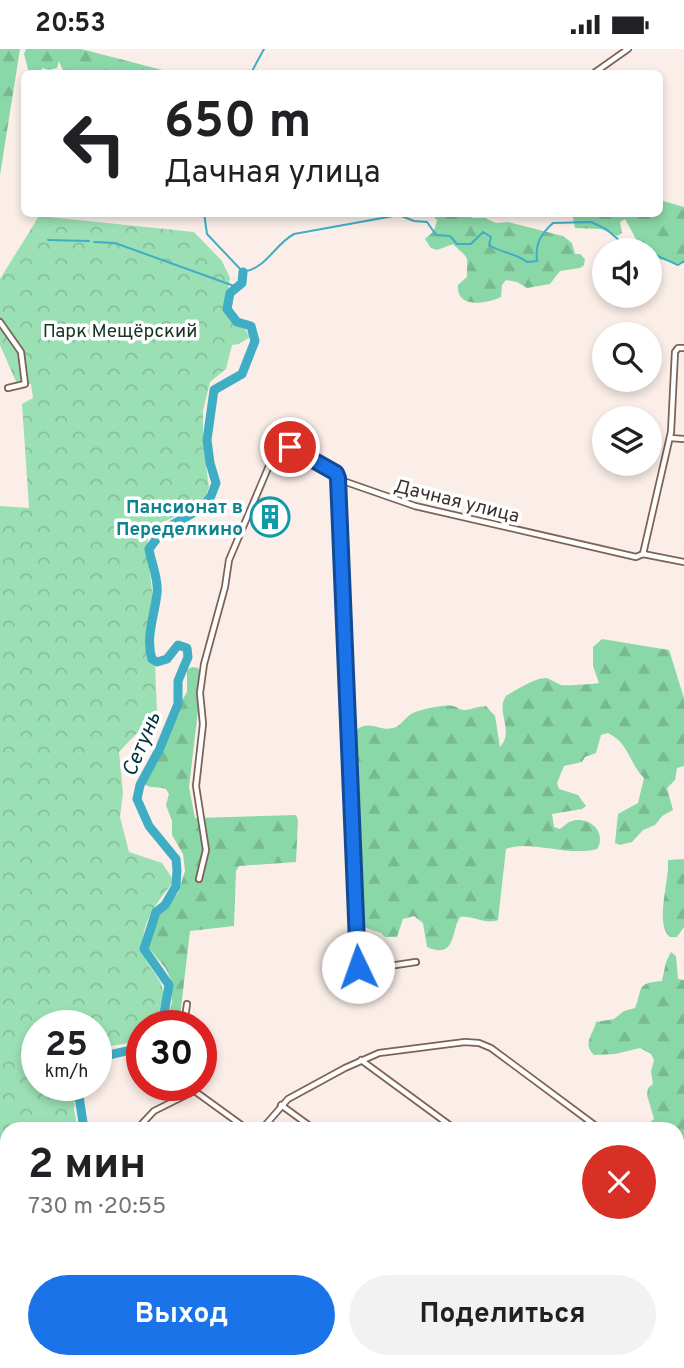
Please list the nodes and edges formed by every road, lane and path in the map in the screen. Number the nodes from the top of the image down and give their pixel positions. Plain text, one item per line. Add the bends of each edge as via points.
1 (628, 49) edge
2 (598, 70) edge
3 (0, 322) edge
4 (684, 348) edge
5 (8, 388) dead end
6 (670, 439) junction
7 (684, 439) edge
8 (338, 478) junction
9 (643, 554) junction
10 (684, 562) edge
11 (199, 879) dead end
12 (416, 962) dead end
13 (187, 1004) dead end
14 (186, 1010) edge
15 (361, 1060) junction
16 (173, 1101) edge
17 (208, 1101) edge
18 (281, 1105) junction
19 (144, 1122) edge
20 (237, 1122) edge
21 (268, 1122) edge
22 (304, 1122) edge
23 (445, 1122) edge
24 (591, 1122) edge

1 - 2 street
3 - 5 street via 21,352 23,363 25,384
4 - 6 street via 675,352
6 - 7 street
6 - 9 street
8 - 9 street, Дачная улица via 415,506 636,557
8 - 11 street, Дачная улица via 290,447 281,448 274,454 229,560 201,693 204,724 196,786 206,850
8 - 12 street via 359,969
9 - 10 street
13 - 14 street
15 - 18 street
15 - 23 street
15 - 24 street via 389,1051 480,1043
16 - 19 street
17 - 20 street
18 - 21 street
18 - 22 street

